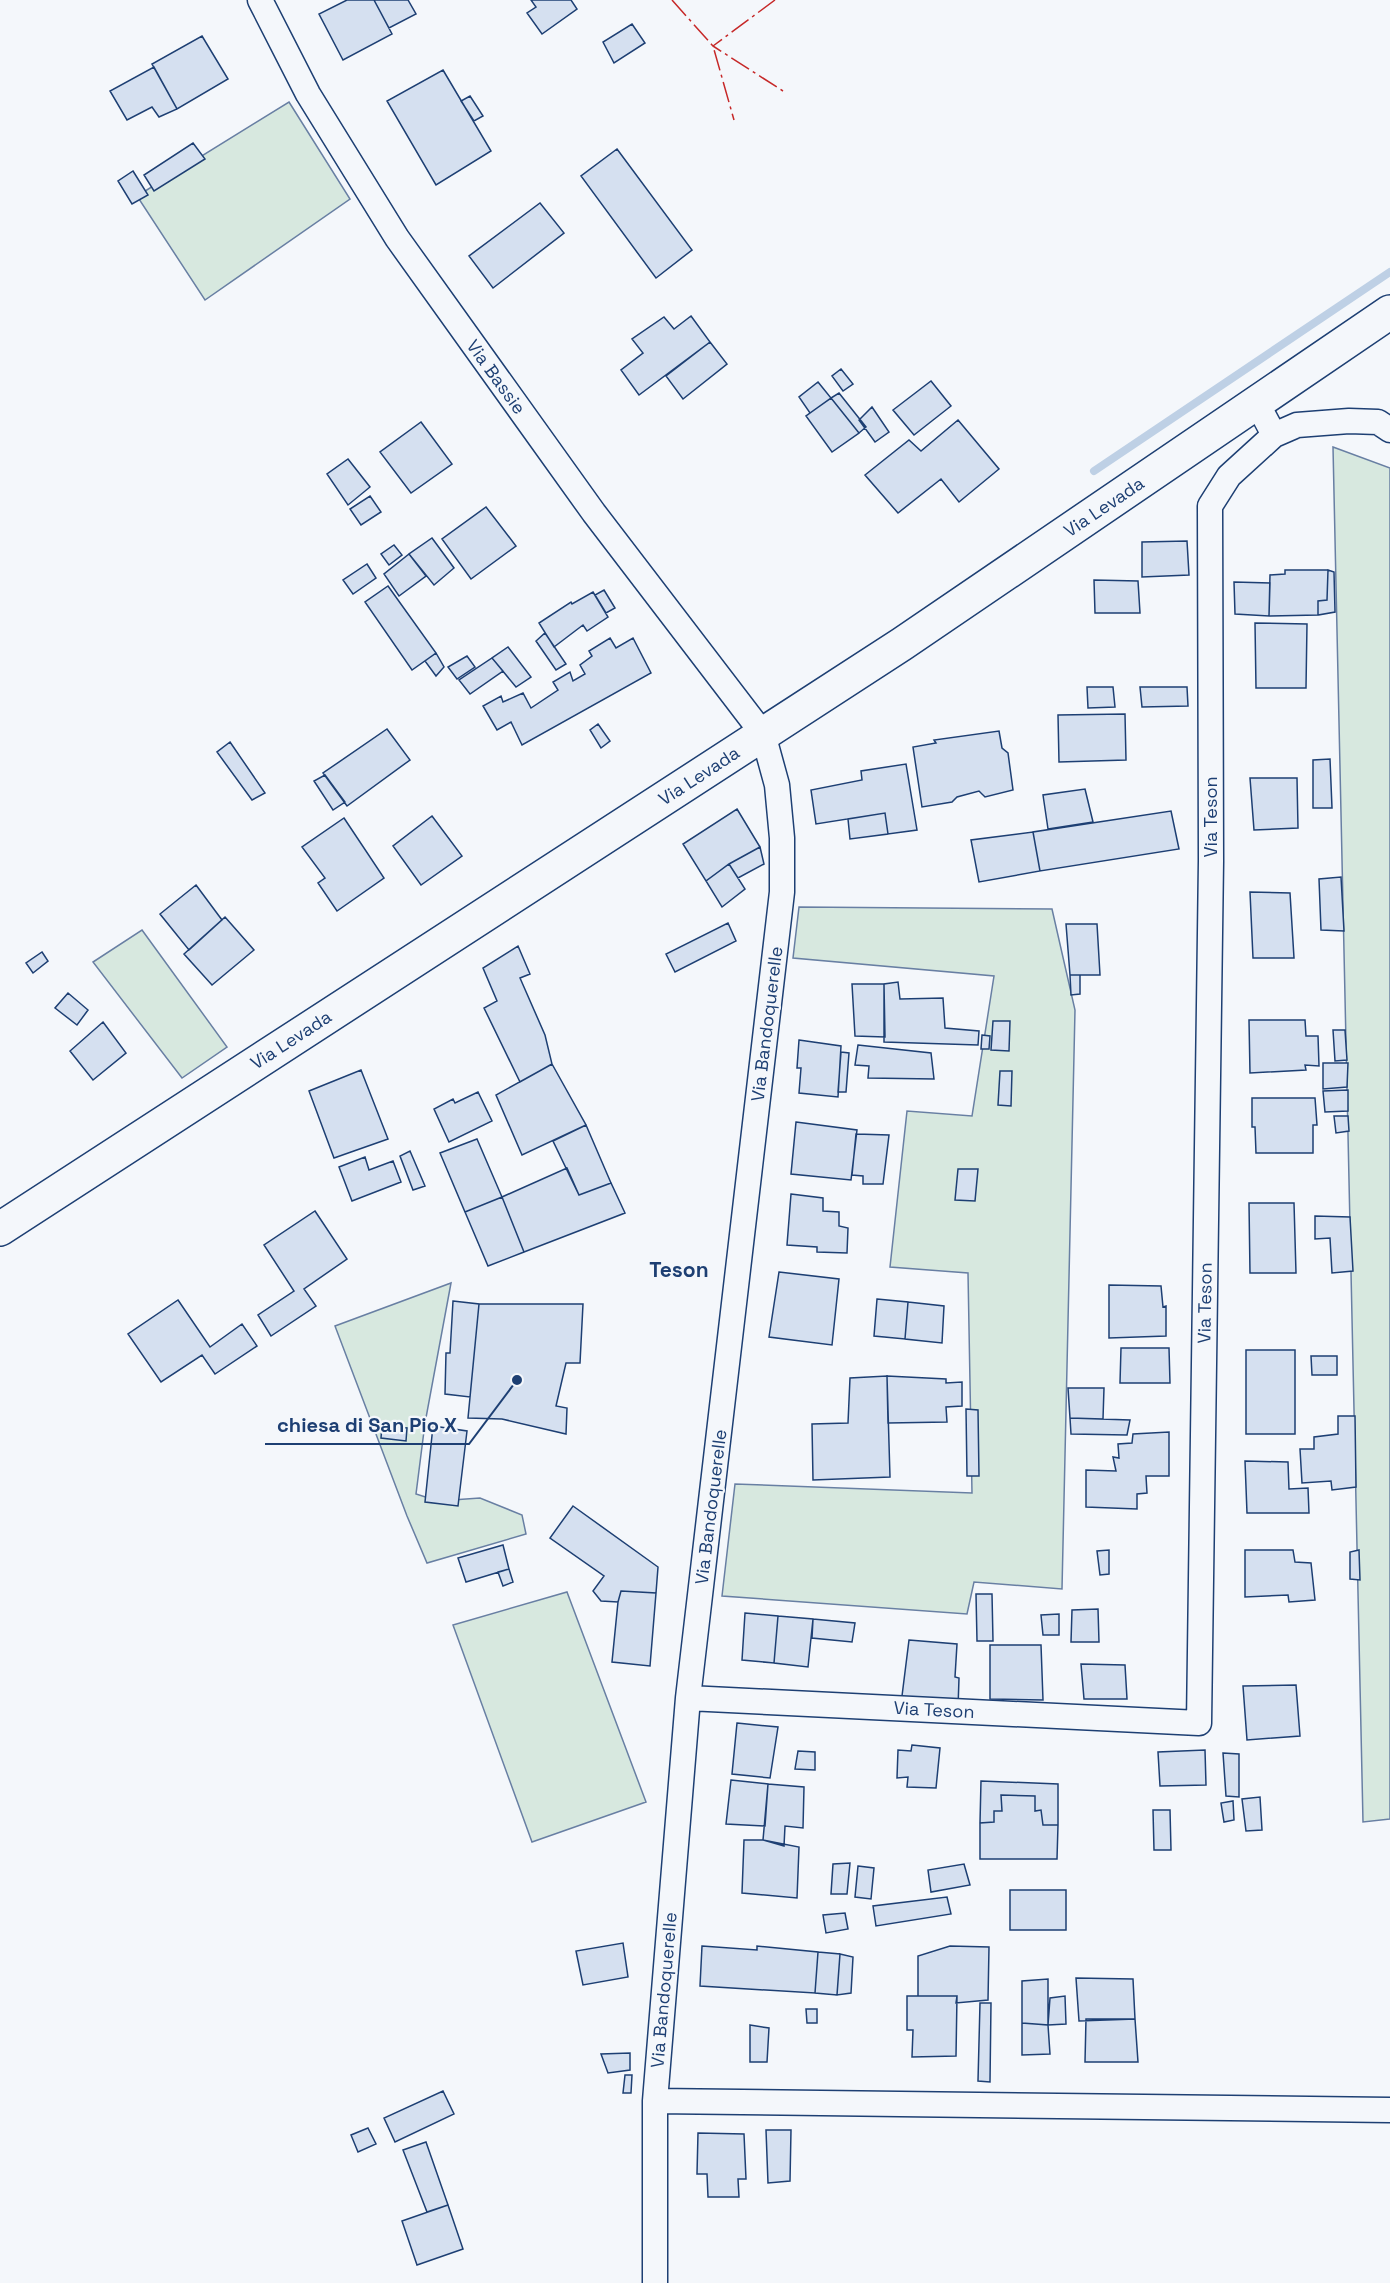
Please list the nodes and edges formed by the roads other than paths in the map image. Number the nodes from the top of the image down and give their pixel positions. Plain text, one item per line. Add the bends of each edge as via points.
1 (260, 0) edge
2 (1390, 312) edge
3 (1257, 403) junction
4 (1390, 430) edge
5 (1274, 435) junction
6 (763, 734) junction
7 (0, 1229) edge
8 (688, 1698) junction
9 (655, 2101) junction
10 (1390, 2110) edge
11 (655, 2283) edge

1 - 6 street, Via Bassie via 308,94 397,238 594,513
2 - 3 main road, Via Levada
3 - 5 street
3 - 6 main road, Via Levada
4 - 5 street via 1378,422 1348,421 1297,425
5 - 8 street, Via Teson via 1229,476 1210,506 1211,861 1199,1723
6 - 7 main road, Via Levada
6 - 8 street, Via Bandoquerelle via 777,785 782,892
8 - 9 street, Via Bandoquerelle
9 - 10 street
9 - 11 street, Via Bandoquerelle

